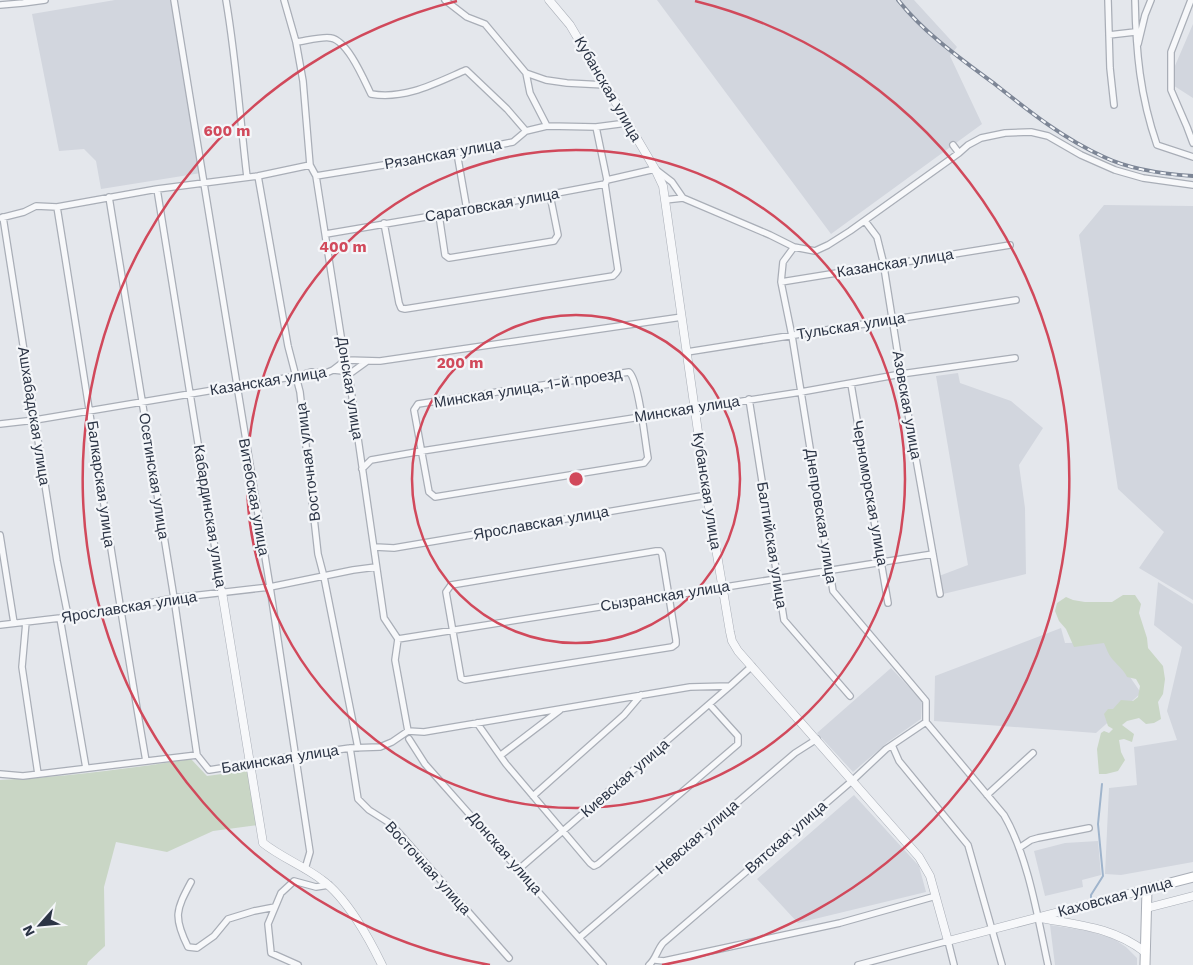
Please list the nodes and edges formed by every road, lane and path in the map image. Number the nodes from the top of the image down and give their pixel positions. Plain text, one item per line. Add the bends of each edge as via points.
1 (45, 0) edge
2 (174, 0) edge
3 (226, 0) edge
4 (284, 0) edge
5 (445, 0) edge
6 (549, 0) edge
7 (1108, 0) edge
8 (1134, 0) edge
9 (1151, 0) edge
10 (1190, 0) edge
11 (0, 5) edge
12 (1135, 32) junction
13 (1109, 35) junction
14 (296, 42) junction
15 (1136, 48) junction
16 (526, 73) junction
17 (605, 85) junction
18 (1114, 105) dead end
19 (627, 123) junction
20 (547, 126) junction
21 (596, 127) junction
22 (526, 131) junction
23 (1193, 143) edge
24 (953, 145) dead end
25 (457, 153) junction
26 (960, 153) junction
27 (1193, 157) edge
28 (310, 165) junction
29 (655, 169) junction
30 (258, 176) junction
31 (316, 176) junction
32 (248, 177) junction
33 (205, 182) junction
34 (606, 182) junction
35 (1193, 185) edge
36 (157, 189) junction
37 (550, 195) junction
38 (109, 197) junction
39 (683, 198) junction
40 (665, 200) junction
41 (57, 207) junction
42 (467, 210) junction
43 (438, 215) junction
44 (1, 217) edge
45 (865, 220) junction
46 (384, 224) junction
47 (326, 234) junction
48 (1010, 245) dead end
49 (794, 247) junction
50 (884, 264) junction
51 (780, 282) junction
52 (1016, 300) dead end
53 (682, 317) junction
54 (893, 320) junction
55 (792, 336) junction
56 (687, 352) junction
57 (1015, 358) dead end
58 (346, 360) junction
59 (366, 362) junction
60 (333, 370) junction
61 (901, 374) junction
62 (348, 375) junction
63 (297, 376) junction
64 (851, 384) junction
65 (236, 386) junction
66 (801, 392) junction
67 (190, 394) junction
68 (749, 399) junction
69 (141, 401) junction
70 (695, 408) junction
71 (90, 410) junction
72 (642, 416) junction
73 (35, 420) junction
74 (0, 424) edge
75 (422, 451) junction
76 (362, 468) junction
77 (707, 495) junction
78 (0, 535) edge
79 (375, 547) junction
80 (933, 554) junction
81 (882, 563) junction
82 (376, 568) junction
83 (829, 570) junction
84 (324, 577) junction
85 (777, 578) junction
86 (270, 587) junction
87 (722, 587) junction
88 (222, 592) junction
89 (940, 594) dead end
90 (668, 596) junction
91 (174, 598) junction
92 (888, 602) dead end
93 (120, 609) junction
94 (68, 616) junction
95 (60, 618) junction
96 (26, 622) junction
97 (14, 623) junction
98 (0, 625) edge
99 (452, 631) junction
100 (398, 640) junction
101 (752, 666) junction
102 (730, 686) junction
103 (640, 695) junction
104 (850, 696) dead end
105 (710, 704) junction
106 (562, 709) junction
107 (926, 722) junction
108 (477, 723) junction
109 (408, 731) junction
110 (424, 732) junction
111 (402, 735) junction
112 (409, 739) junction
113 (817, 739) junction
114 (892, 745) junction
115 (350, 748) junction
116 (358, 748) junction
117 (1033, 753) dead end
118 (197, 755) junction
119 (501, 755) junction
120 (295, 756) junction
121 (146, 761) junction
122 (250, 763) junction
123 (86, 768) junction
124 (0, 774) edge
125 (38, 774) junction
126 (853, 780) junction
127 (987, 795) junction
128 (533, 796) junction
129 (1089, 828) dead end
130 (563, 832) junction
131 (1019, 848) junction
132 (305, 869) junction
133 (520, 869) junction
134 (1193, 877) edge
135 (191, 882) dead end
136 (329, 885) junction
137 (1147, 889) junction
138 (936, 896) junction
139 (1193, 896) edge
140 (275, 907) junction
141 (1147, 908) junction
142 (1038, 918) junction
143 (992, 929) junction
144 (579, 938) junction
145 (948, 941) junction
146 (1145, 952) junction
147 (509, 958) dead end
148 (655, 960) junction
149 (298, 965) edge
150 (382, 965) edge
151 (603, 965) edge
152 (649, 965) edge
153 (858, 965) edge
154 (954, 965) edge
155 (1002, 965) edge
156 (1048, 965) edge
157 (1145, 965) edge

1 - 11 street
2 - 33 street, Витебская улица
3 - 32 street
4 - 14 street, Донская улица
5 - 16 street via 467,17 484,24
6 - 17 street, Кубанская улица via 570,25
7 - 13 street
8 - 12 street
9 - 15 street
10 - 23 street via 1171,52 1171,90
12 - 13 street
12 - 15 street
13 - 18 street
14 - 22 street via 331,38 341,43 371,94 378,96 408,94 466,70
14 - 28 street, Донская улица via 303,81
15 - 27 street via 1147,117 1157,146
16 - 17 street via 553,81
16 - 20 street via 530,93
17 - 19 street, Кубанская улица
19 - 21 street, Рязанская улица
19 - 29 street, Кубанская улица
20 - 21 street, Рязанская улица
20 - 22 street, Рязанская улица
21 - 34 street
22 - 25 street, Рязанская улица via 513,142
24 - 26 street
25 - 31 street, Рязанская улица
25 - 42 street
26 - 35 street via 981,138 1031,132 1048,136 1115,170
26 - 45 street
28 - 30 street
28 - 31 street, Донская улица
29 - 34 street, Саратовская улица
29 - 39 street via 672,182
29 - 40 street, Кубанская улица
30 - 32 street
30 - 63 street, Восточная улица via 288,346
31 - 47 street, Донская улица
32 - 33 street
33 - 36 street
33 - 65 street, Витебская улица
34 - 37 street, Саратовская улица
34 - 46 street via 618,270 613,276 401,308
36 - 38 street
36 - 67 street, Кабардинская улица
37 - 42 street, Саратовская улица
37 - 43 street via 558,235 554,240 449,258 444,254
38 - 41 street
38 - 69 street, Осетинская улица
39 - 40 street
39 - 49 street
40 - 53 street, Кубанская улица
41 - 44 street via 36,206
41 - 71 street, Балкарская улица
42 - 43 street, Саратовская улица
43 - 46 street, Саратовская улица
44 - 73 street, Ашхабадская улица
45 - 49 street via 815,251
45 - 50 street, Азовская улица via 877,237
46 - 47 street, Саратовская улица
47 - 58 street, Донская улица
48 - 50 street, Казанская улица
49 - 51 street, Днепровская улица via 783,262
50 - 51 street, Казанская улица
50 - 54 street, Азовская улица
51 - 55 street, Днепровская улица
52 - 54 street, Тульская улица
53 - 56 street, Кубанская улица
53 - 59 street, Казанская улица
54 - 55 street, Тульская улица
54 - 61 street, Азовская улица
55 - 56 street, Тульская улица
55 - 66 street, Днепровская улица
56 - 70 street, Кубанская улица
57 - 61 street, Минская улица
58 - 59 street, Казанская улица
58 - 60 street, Казанская улица
58 - 62 street, Донская улица
59 - 62 street
60 - 62 street
60 - 63 street, Казанская улица
61 - 64 street, Минская улица
61 - 80 street, Азовская улица
62 - 76 street, Донская улица
63 - 65 street, Казанская улица
63 - 84 street, Восточная улица via 318,554
64 - 66 street, Минская улица
64 - 81 street, Черноморская улица
65 - 67 street, Казанская улица
65 - 86 street, Витебская улица
66 - 68 street, Минская улица
66 - 83 street, Днепровская улица
67 - 69 street, Казанская улица
67 - 88 street, Кабардинская улица
68 - 70 street, Минская улица
68 - 85 street, Балтийская улица
69 - 71 street, Казанская улица
69 - 91 street, Осетинская улица
70 - 72 street, Минская улица
70 - 77 street, Кубанская улица
71 - 73 street, Казанская улица
71 - 93 street, Балкарская улица
72 - 75 street, Минская улица
72 - 75 street, Минская улица, 1-й проезд via 634,377 630,372 418,404 414,410
72 - 75 street, Минская улица, 1-й проезд via 648,458 644,463 539,480 435,496 429,492
73 - 74 street, Казанская улица
73 - 94 street, Ашхабадская улица
75 - 76 street, Минская улица via 370,460
76 - 79 street, Донская улица
77 - 79 street, Ярославская улица via 394,548
77 - 87 street, Кубанская улица
78 - 97 street
79 - 82 street, Донская улица
80 - 81 street, Сызранская улица
80 - 89 street, Азовская улица
81 - 83 street, Сызранская улица
81 - 92 street, Черноморская улица
82 - 84 street, Ярославская улица
82 - 100 street, Донская улица via 384,618
83 - 85 street, Сызранская улица
83 - 107 street, Днепровская улица via 833,591 926,701
84 - 86 street, Ярославская улица
84 - 116 street, Восточная улица
85 - 87 street, Сызранская улица
85 - 104 street, Балтийская улица via 784,620
86 - 88 street, Ярославская улица
86 - 120 street, Витебская улица
87 - 90 street, Сызранская улица
87 - 101 street, Кубанская улица via 732,641
88 - 91 street, Ярославская улица
88 - 122 street, Кабардинская улица
90 - 99 street, Сызранская улица
90 - 99 street via 662,554 656,550 451,585 446,592
90 - 99 street via 676,644 672,647 465,680 459,674
91 - 93 street, Ярославская улица
91 - 118 street, Осетинская улица
93 - 94 street, Ярославская улица
93 - 121 street, Балкарская улица
94 - 95 street, Ярославская улица
95 - 96 street, Ярославская улица
95 - 123 street
96 - 97 street, Ярославская улица
96 - 125 street via 22,667
97 - 98 street, Ярославская улица
99 - 100 street, Сызранская улица
100 - 109 street via 395,660
101 - 102 street
101 - 113 street, Кубанская улица
102 - 103 street via 690,687
102 - 105 street, Киевская улица
103 - 106 street
103 - 128 street via 624,715
105 - 130 street, Киевская улица
105 - 130 street via 738,736 738,744 598,864 590,863
106 - 108 street
106 - 119 street
107 - 114 street, Вятская улица
107 - 127 street
108 - 110 street
108 - 119 street
109 - 110 street
109 - 111 street, Бакинская улица
110 - 112 street
111 - 112 street
111 - 116 street, Бакинская улица via 380,747
112 - 133 street, Донская улица via 425,764
113 - 126 street, Кубанская улица
113 - 144 street, Невская улица via 795,753
114 - 126 street, Вятская улица
114 - 143 street via 899,761 968,845
115 - 116 street, Бакинская улица
115 - 120 street, Бакинская улица
115 - 147 street, Восточная улица via 358,799 391,824
117 - 127 street
118 - 121 street
118 - 122 street, Бакинская улица via 209,770
119 - 128 street
120 - 122 street, Бакинская улица
120 - 132 street, Витебская улица via 310,852
121 - 123 street
122 - 132 street, Кабардинская улица via 264,843
123 - 125 street
124 - 125 street
126 - 138 street, Кубанская улица via 919,856
126 - 148 street, Вятская улица via 663,943
127 - 131 street via 1004,815
128 - 130 street
129 - 131 street via 1038,838
130 - 133 street, Киевская улица
131 - 142 street
132 - 136 street
133 - 144 street, Донская улица
134 - 137 main road, Каховская улица
135 - 140 street via 176,918 188,947 197,948 214,936 228,919
136 - 140 street via 316,887 294,881 281,893
136 - 150 street via 360,926
137 - 141 main road
137 - 142 street, Каховская улица
138 - 145 street, Кубанская улица
138 - 148 street via 840,923 664,961
139 - 141 street
140 - 149 street via 268,924 271,953
141 - 146 main road
142 - 143 street
142 - 146 street via 1103,929 1123,937
142 - 156 street
143 - 145 street
143 - 155 street
144 - 151 street, Донская улица
145 - 153 street
145 - 154 street, Кубанская улица
146 - 157 main road
148 - 152 street, Вятская улица

